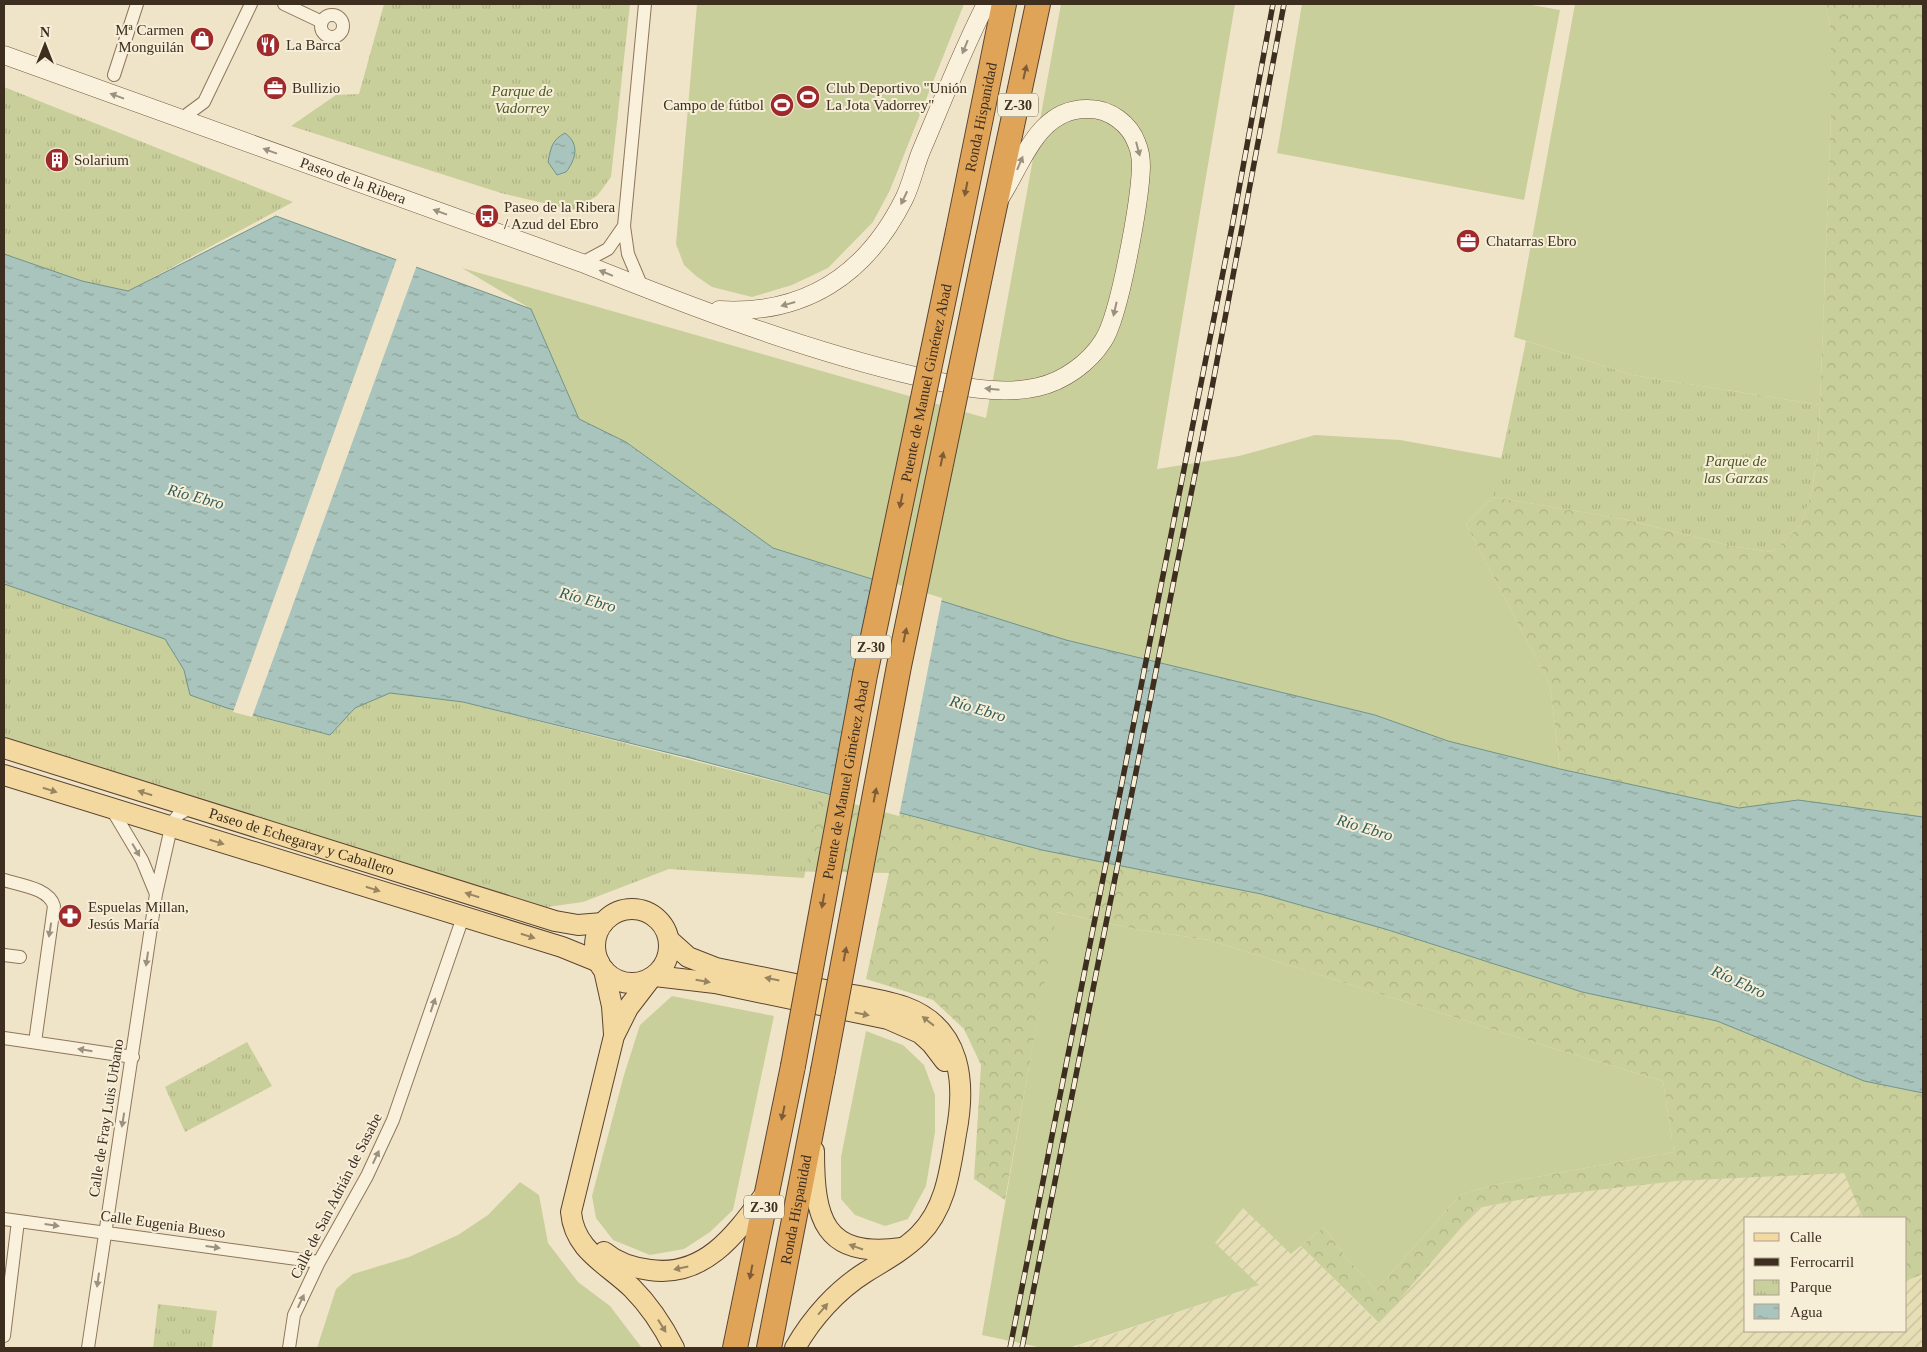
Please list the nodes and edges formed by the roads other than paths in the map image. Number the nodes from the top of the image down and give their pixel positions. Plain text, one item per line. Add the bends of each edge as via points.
1 (137, 4) edge
2 (251, 4) edge
3 (284, 4) edge
4 (645, 4) edge
5 (986, 4) edge
6 (1004, 4) edge
7 (1038, 4) edge
8 (322, 22) dead end
9 (4, 55) edge
10 (114, 75) dead end
11 (204, 102) junction
12 (181, 119) junction
13 (210, 129) junction
14 (996, 205) junction
15 (624, 226) junction
16 (958, 231) joint
17 (582, 263) junction
18 (642, 288) junction
19 (701, 308) junction
20 (4, 748) edge
21 (4, 776) edge
22 (192, 807) junction
23 (111, 808) junction
24 (171, 828) junction
25 (4, 880) edge
26 (156, 894) junction
27 (463, 916) junction
28 (603, 923) junction
29 (669, 940) junction
30 (4, 955) edge
31 (20, 958) dead end
32 (601, 966) junction
33 (653, 977) junction
34 (614, 1036) junction
35 (4, 1038) edge
36 (35, 1042) junction
37 (133, 1057) junction
38 (823, 1071) joint
39 (961, 1094) junction
40 (815, 1111) junction
41 (575, 1191) junction
42 (767, 1192) junction
43 (4, 1219) edge
44 (18, 1221) junction
45 (105, 1233) junction
46 (904, 1247) junction
47 (319, 1262) junction
48 (5, 1312) edge
49 (4, 1336) edge
50 (88, 1348) edge
51 (289, 1348) edge
52 (674, 1348) edge
53 (735, 1348) edge
54 (769, 1348) edge
55 (795, 1348) edge

1 - 10 street
2 - 11 street
3 - 8 street
4 - 15 street
5 -> 19 main road via 967,41 905,197 890,225 859,263 818,293 789,304 765,309
6 -> 16 highway, Ronda Hispanidad / Z-30
14 -> 7 highway, Z-30
12 -> 9 main road, Paseo de la Ribera
11 - 12 street
11 - 13 street
12 - 13 main road, Paseo de la Ribera
17 -> 13 main road, Paseo de la Ribera
14 -> 19 main road, Paseo de la Ribera via 1036,136 1066,112 1103,111 1128,128 1137,143 1139,186 1113,317 1104,340 1094,353 1056,382 1015,390 942,382 824,351
38 -> 14 highway, Puente de Manuel Giménez Abad / Z-30, bridge via 899,666
15 - 17 street via 608,249
15 - 18 street via 628,254
16 -> 42 highway, Puente de Manuel Giménez Abad / Z-30, bridge via 865,675
18 -> 17 main road, Paseo de la Ribera
18 - 19 main road, Paseo de la Ribera
22 -> 20 main road, Paseo de Echegaray y Caballero
21 -> 23 main road, Paseo de Echegaray y Caballero
22 - 24 street, Calle de Fray Luis Urbano via 179,814
28 -> 22 main road, Paseo de Echegaray y Caballero via 578,925 555,920
23 - 24 main road, Paseo de Echegaray y Caballero
23 -> 26 street via 142,860
24 - 26 street, Calle de Fray Luis Urbano
24 -> 27 main road, Paseo de Echegaray y Caballero
25 -> 36 street via 45,893 54,906
26 -> 37 street, Calle de Fray Luis Urbano
27 -> 32 main road, Paseo de Echegaray y Caballero via 578,952
47 -> 27 street, Calle de San Adrián de Sasabe via 367,1176 393,1120
28 - 29 main road via 621,911 646,912 660,922
28 - 32 main road via 595,946
29 - 33 main road via 667,960
39 -> 29 main road via 960,1070 952,1049 934,1026 914,1011 890,1003 716,968 688,957
30 - 31 street
32 - 33 main road via 611,977 626,982 642,982
32 - 34 main road via 612,1006
33 - 34 main road via 628,1008
33 -> 39 main road via 715,983 906,1025 932,1044 950,1070
34 - 41 main road
35 - 36 street
37 -> 36 street
37 -> 45 street, Calle de Fray Luis Urbano
38 - 40 highway, Ronda Hispanidad / Z-30
39 - 46 main road via 949,1177 939,1206 928,1226
46 -> 40 main road via 861,1250 849,1246 823,1222 814,1184
40 - 54 highway, Ronda Hispanidad / Z-30
42 -> 41 main road via 728,1242 708,1259 685,1268 656,1271 624,1264 596,1246 580,1218
41 -> 52 main road via 571,1212 579,1240 648,1307
42 -> 53 highway, Z-30
43 - 44 street, Calle Eugenia Bueso
44 -> 45 street, Calle Eugenia Bueso
44 - 48 street
45 -> 47 street, Calle Eugenia Bueso
45 -> 50 street, Calle de Fray Luis Urbano
55 -> 46 main road via 838,1293
51 -> 47 street, Calle de San Adrián de Sasabe via 294,1314
48 - 49 street

